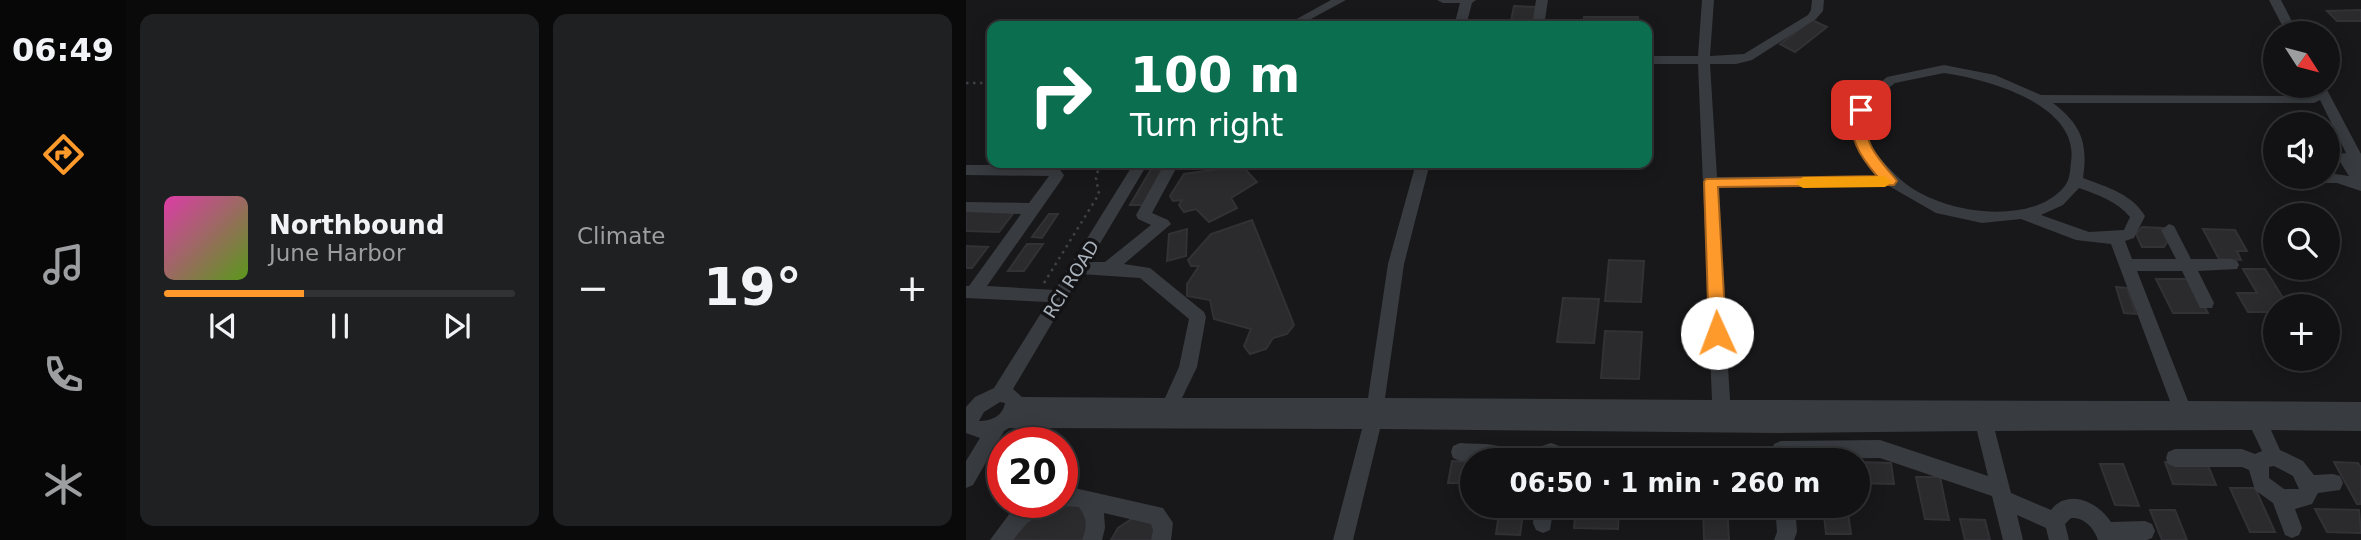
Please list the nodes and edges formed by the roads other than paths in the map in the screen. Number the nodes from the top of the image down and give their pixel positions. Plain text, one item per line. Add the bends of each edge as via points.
1 (1340, 0) edge
2 (1443, 0) edge
3 (1469, 0) edge
4 (1542, 0) edge
5 (1708, 0) edge
6 (1818, 0) edge
7 (2266, 0) edge
8 (2275, 0) edge
9 (1300, 21) edge
10 (1462, 21) edge
11 (1539, 21) edge
12 (2276, 21) edge
13 (2286, 21) edge
14 (1652, 60) edge
15 (1704, 60) junction
16 (2263, 93) edge
17 (2319, 98) edge
18 (2041, 99) junction
19 (2340, 146) edge
20 (1138, 168) edge
21 (1169, 168) edge
22 (1422, 168) edge
23 (966, 170) edge
24 (2359, 176) edge
25 (2340, 178) edge
26 (1889, 181) junction
27 (2076, 181) junction
28 (1711, 182) junction
29 (966, 206) edge
30 (1034, 209) junction
31 (2025, 215) junction
32 (2169, 230) dead end
33 (2117, 239) junction
34 (2128, 265) junction
35 (2187, 265) junction
36 (2231, 265) dead end
37 (1079, 268) junction
38 (1108, 268) junction
39 (970, 293) edge
40 (1061, 297) junction
41 (2206, 303) dead end
42 (1170, 405) junction
43 (2361, 410) edge
44 (1005, 411) junction
45 (1375, 414) junction
46 (2185, 415) junction
47 (1724, 416) junction
48 (970, 420) edge
49 (1557, 423) junction
50 (1984, 423) junction
51 (2258, 423) junction
52 (2361, 424) edge
53 (1777, 425) junction
54 (1560, 448) edge
55 (1780, 448) edge
56 (1870, 450) edge
57 (2175, 458) dead end
58 (2267, 461) junction
59 (966, 479) edge
60 (2333, 483) dead end
61 (2308, 484) junction
62 (2003, 495) junction
63 (1078, 498) edge
64 (2281, 498) junction
65 (1084, 499) junction
66 (1018, 518) edge
67 (1786, 518) edge
68 (2292, 528) dead end
69 (2057, 531) edge
70 (2145, 531) dead end
71 (2108, 536) edge
72 (1000, 540) edge
73 (1092, 540) edge
74 (1161, 540) edge
75 (1343, 540) edge
76 (1783, 540) edge
77 (2013, 540) edge

1 - 9 street
2 - 3 street
3 - 10 street
4 - 11 street
5 - 15 street
6 - 15 street via 1812,17 1748,57
7 - 12 street
8 - 13 street
14 - 15 street
15 - 28 street
16 - 18 street
17 - 24 street
18 - 26 street via 2004,80 1964,71 1925,70 1891,80 1868,98 1858,123 1865,152
18 - 27 street via 2062,117 2076,138 2081,160
19 - 24 street
20 - 37 street, RCI ROAD
21 - 38 street via 1143,215 1163,224
22 - 45 street via 1396,264
23 - 30 street via 1052,170 1057,175
24 - 25 street
26 - 28 street
26 - 31 street via 1923,202 1964,215
27 - 31 street via 2062,198
27 - 33 street via 2123,199 2138,216 2129,234
28 - 47 street
29 - 30 street
30 - 39 street
31 - 33 street via 2088,239
32 - 35 street
33 - 34 street
34 - 35 street
34 - 46 street
35 - 36 street
35 - 41 street
37 - 38 street
37 - 40 street, RCI ROAD
38 - 42 street via 1144,272 1198,317 1188,367
39 - 40 street
40 - 44 street, RCI ROAD
42 - 44 street
42 - 45 street
43 - 46 street
44 - 45 street via 1164,419
44 - 48 street
44 - 48 street via 986,430
44 - 59 street, RCI ROAD
45 - 47 street
45 - 49 street
45 - 75 street
46 - 47 street
46 - 50 street
46 - 51 street
47 - 49 street
47 - 53 street
49 - 54 street
50 - 53 street
50 - 62 street
51 - 52 street
51 - 58 street
53 - 55 street
56 - 62 street via 1880,449
57 - 58 street
58 - 61 street via 2299,469
58 - 64 street via 2260,478
60 - 61 street
61 - 64 street via 2302,500
62 - 69 street
62 - 77 street
63 - 65 street
64 - 68 street
65 - 73 street via 1097,520
65 - 74 street via 1156,515 1164,527
66 - 72 street
67 - 76 street
69 - 71 street via 2063,510 2080,508 2097,518
70 - 71 street

